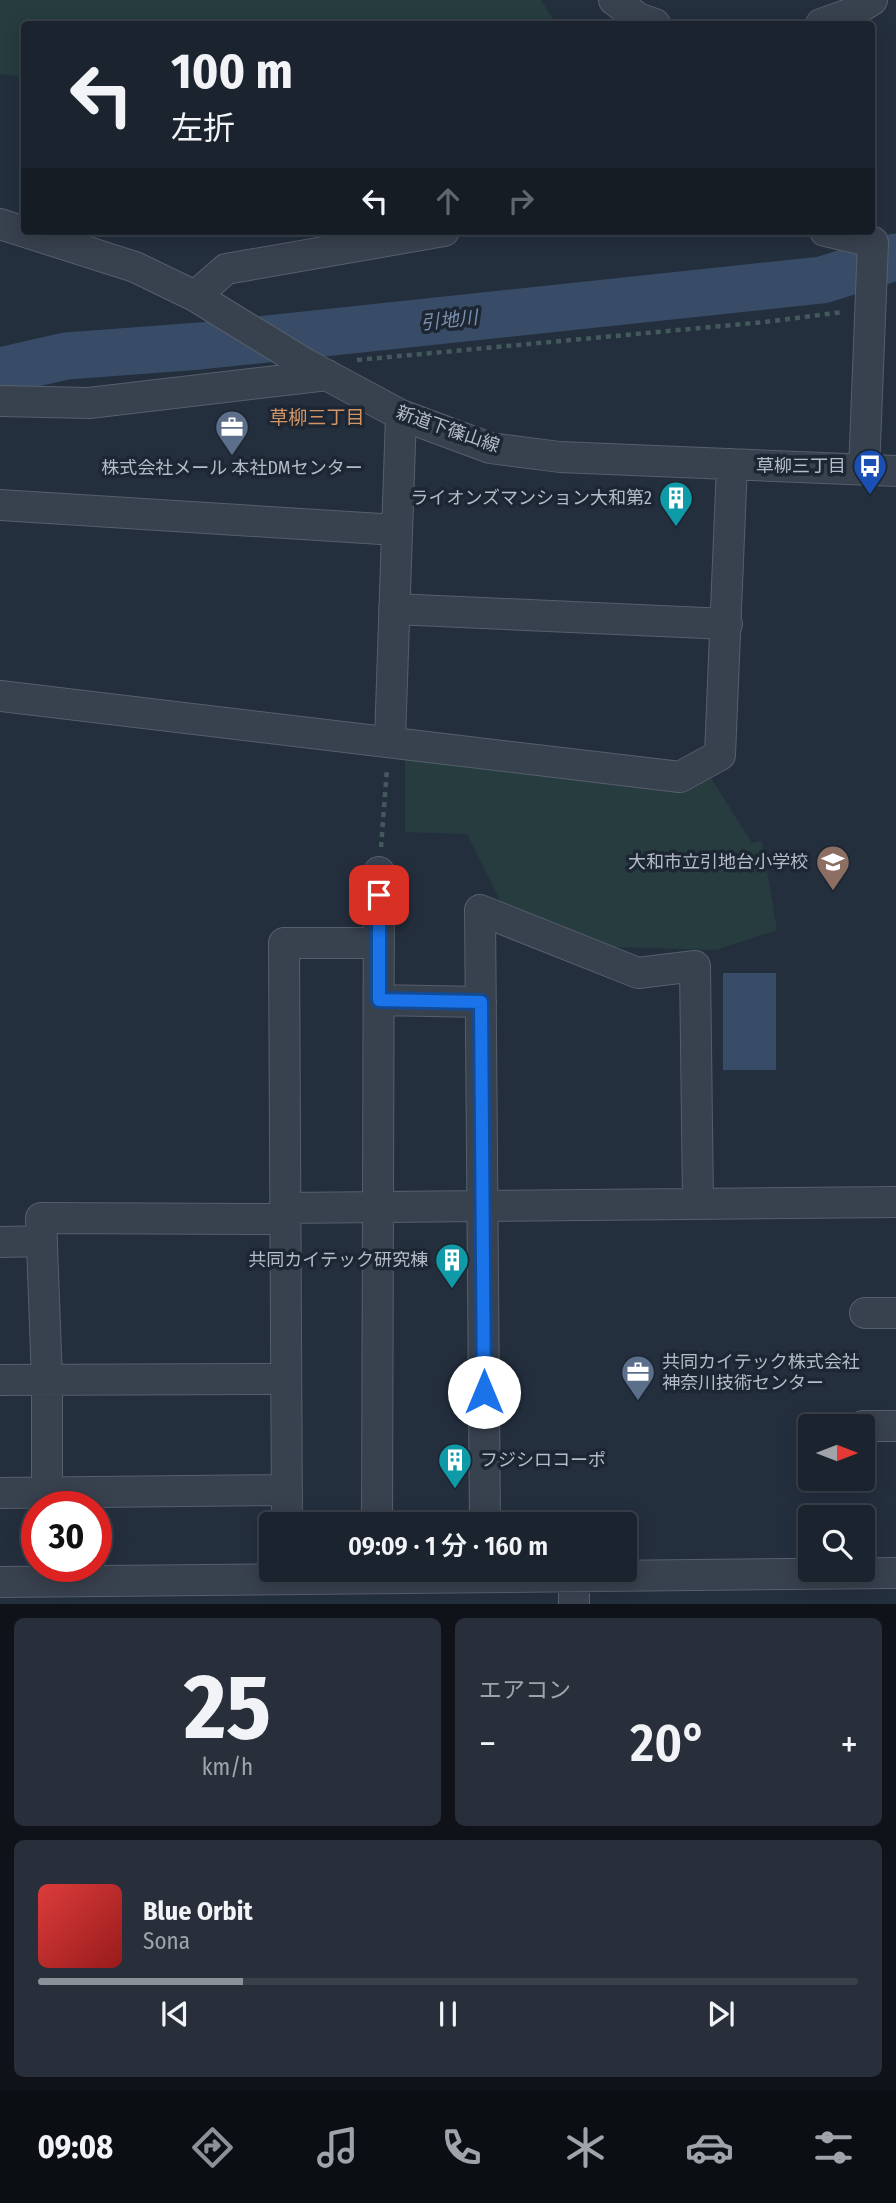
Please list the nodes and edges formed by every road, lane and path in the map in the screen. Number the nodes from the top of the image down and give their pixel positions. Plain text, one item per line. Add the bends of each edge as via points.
1 (614, 0) edge
2 (872, 0) edge
3 (646, 21) edge
4 (829, 21) edge
5 (0, 224) edge
6 (21, 231) edge
7 (35, 235) edge
8 (421, 235) edge
9 (842, 235) edge
10 (195, 296) junction
11 (871, 302) junction
12 (326, 366) junction
13 (0, 401) edge
14 (401, 415) junction
15 (732, 464) junction
16 (864, 470) junction
17 (896, 471) edge
18 (0, 506) edge
19 (397, 530) junction
20 (394, 609) junction
21 (727, 624) junction
22 (0, 696) edge
23 (390, 740) junction
24 (379, 872) joint
25 (379, 943) junction
26 (379, 1000) junction
27 (481, 1002) junction
28 (896, 1202) edge
29 (698, 1204) junction
30 (378, 1207) junction
31 (483, 1208) junction
32 (284, 1213) junction
33 (42, 1241) junction
34 (0, 1242) edge
35 (865, 1313) dead end
36 (896, 1313) edge
37 (285, 1378) junction
38 (0, 1380) edge
39 (47, 1380) junction
40 (875, 1426) edge
41 (896, 1426) edge
42 (287, 1490) junction
43 (47, 1491) edge
44 (112, 1491) edge
45 (0, 1493) edge
46 (21, 1493) edge
47 (287, 1512) edge
48 (377, 1512) edge
49 (485, 1512) edge
50 (896, 1573) edge
51 (0, 1582) edge
52 (275, 1582) edge
53 (530, 1582) edge
54 (574, 1591) edge
55 (256, 1592) edge
56 (185, 1593) edge

1 - 3 street
2 - 4 street
5 - 6 street, 新道下篠山線
7 - 10 street, 新道下篠山線 via 135,267
8 - 10 street via 226,269
9 - 11 street via 873,242
10 - 12 street, 新道下篠山線
11 - 12 path via 765,322
11 - 16 street
12 - 13 street via 89,402
12 - 14 street, 新道下篠山線
14 - 15 street, 新道下篠山線 via 490,448 560,457
14 - 19 street
15 - 16 street, 新道下篠山線
15 - 21 street
16 - 17 street, 新道下篠山線
18 - 19 street
19 - 20 street
20 - 21 street
20 - 23 street
21 - 23 street via 720,755 680,776
22 - 23 street
23 - 24 path
24 - 25 street
25 - 26 street
25 - 32 street via 284,943
26 - 27 street
26 - 30 street
27 - 29 street via 480,911 638,973 695,966
27 - 31 street
28 - 29 street
29 - 31 street
30 - 31 street
30 - 32 street
30 - 48 street
31 - 49 street
32 - 33 street via 41,1218
32 - 37 street
33 - 34 street
33 - 39 street
35 - 36 street
37 - 39 street
37 - 42 street
38 - 39 street
39 - 43 street
40 - 41 street
42 - 44 street
42 - 47 street
45 - 46 street
50 - 54 street
51 - 56 street
52 - 55 street
53 - 54 street
55 - 56 street

